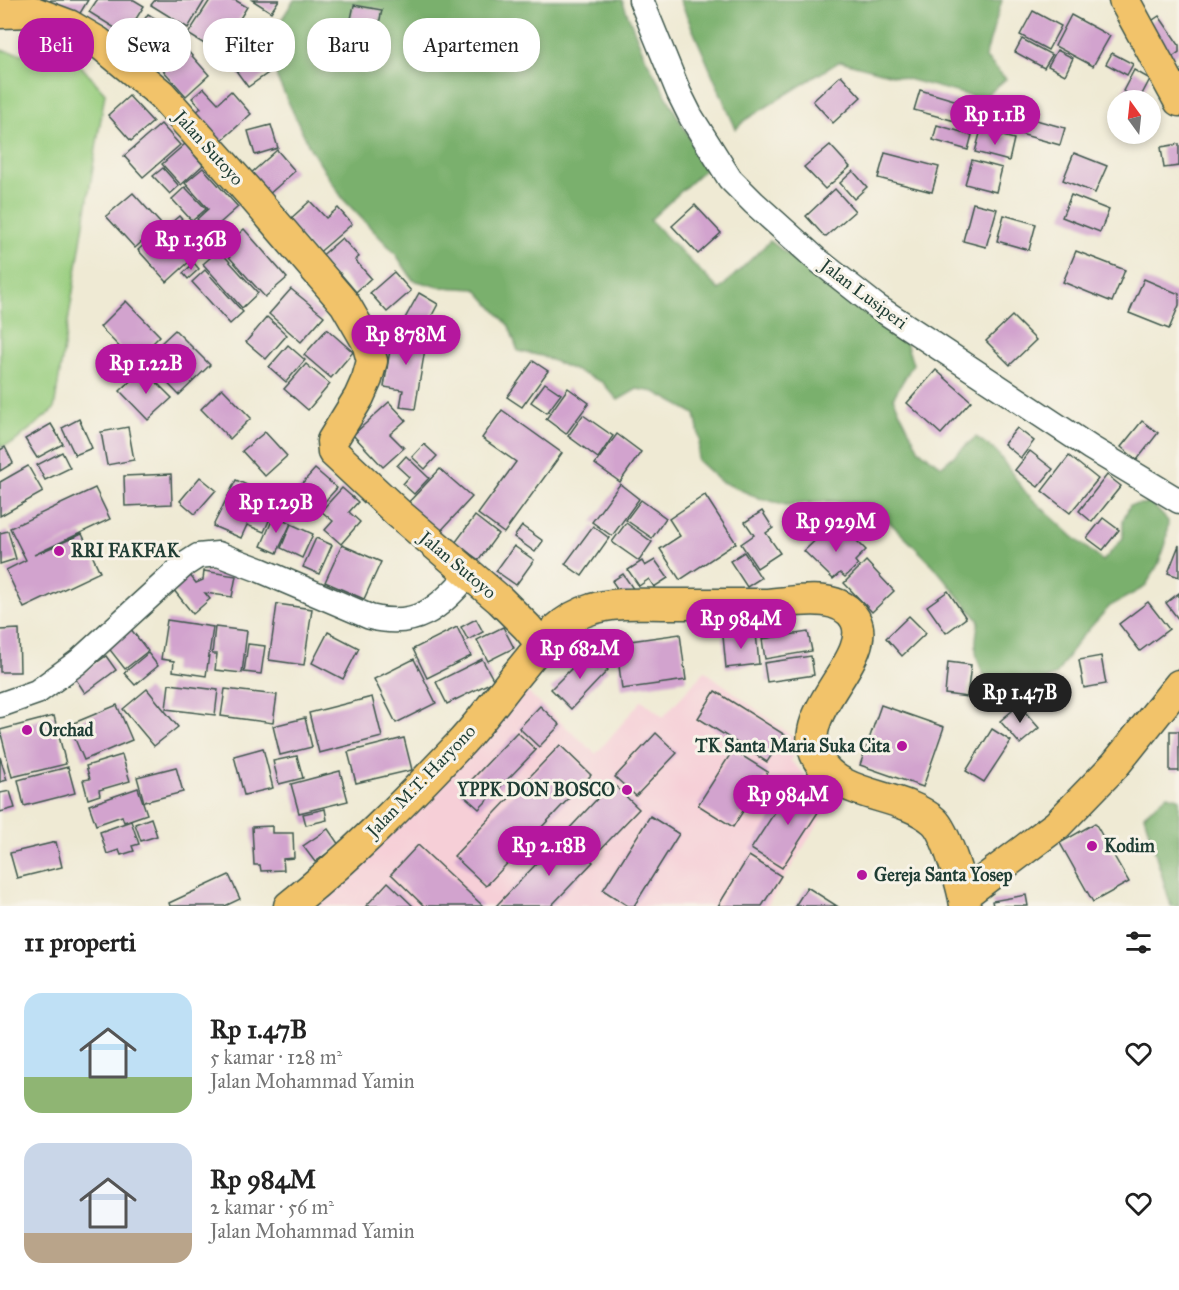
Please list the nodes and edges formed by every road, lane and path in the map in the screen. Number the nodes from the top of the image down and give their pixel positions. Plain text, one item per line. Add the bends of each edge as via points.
1 (641, 0) edge
2 (1124, 0) edge
3 (0, 13) edge
4 (1179, 101) edge
5 (1179, 501) edge
6 (468, 575) junction
7 (541, 644) junction
8 (1179, 685) edge
9 (0, 705) edge
10 (964, 901) edge
11 (290, 906) edge

1 - 5 street, Jalan Lusiperi via 691,117 730,179 754,204 876,306 1091,448
2 - 4 main road
3 - 6 main road, Jalan Sutoyo via 34,12 69,26 98,42 161,94 345,304 367,342 372,361 359,397 332,441 332,450
6 - 7 main road, Jalan Sutoyo via 500,600
6 - 9 street via 426,614 386,621 218,555 198,556 59,676 37,692
7 - 10 main road, Jalan M.T. Haryono via 571,618 592,609 623,604 815,601 842,606 856,622 858,638 843,674 816,719 812,745 827,772 841,783 907,806 935,822 943,835
7 - 11 main road, Jalan M.T. Haryono via 460,743 409,797
8 - 10 main road via 1115,765 1057,825

